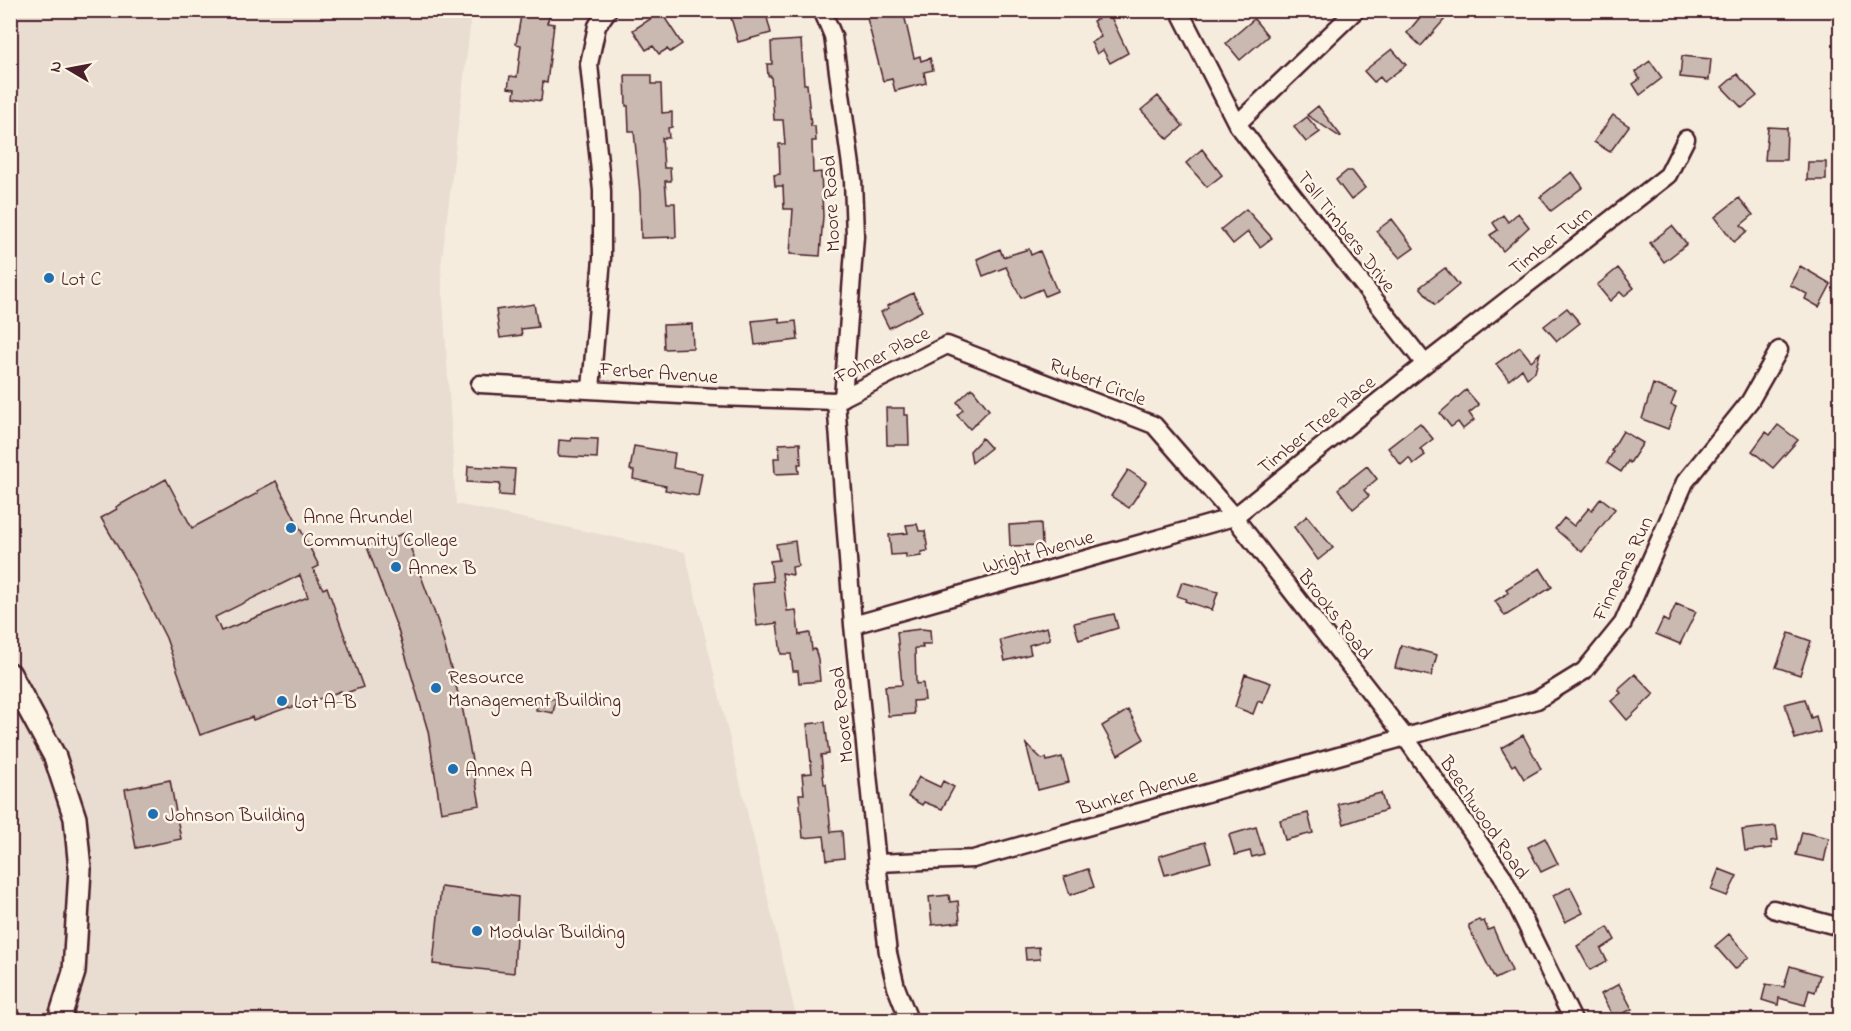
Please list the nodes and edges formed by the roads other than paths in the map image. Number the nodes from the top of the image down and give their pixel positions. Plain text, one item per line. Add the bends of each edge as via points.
1 (608, 10) edge
2 (822, 10) edge
3 (1179, 10) edge
4 (1356, 10) edge
5 (1237, 124) junction
6 (1686, 139) dead end
7 (947, 345) joint
8 (1779, 350) dead end
9 (1425, 364) junction
10 (480, 384) dead end
11 (591, 389) junction
12 (839, 399) junction
13 (1234, 517) junction
14 (853, 626) junction
15 (10, 674) edge
16 (1405, 737) junction
17 (877, 863) junction
18 (1773, 909) dead end
19 (1840, 927) edge
20 (59, 1020) edge
21 (909, 1020) edge
22 (1573, 1020) edge

1 - 11 street via 597,26 589,63 602,202 602,258
2 - 12 street, Moore Road via 833,36 853,180 855,247
3 - 5 street, Tall Timbers Drive
4 - 5 street
5 - 9 street, Tall Timbers Drive
6 - 9 street, Timber Turn via 1668,175
7 - 12 street, Fohner Place
7 - 13 street, Rubert Circle via 1154,425
8 - 16 street, Finneans Run via 1750,401 1685,482 1623,623 1584,671 1537,700
9 - 13 street, Timber Tree Place
10 - 11 street, Ferber Avenue
11 - 12 street, Ferber Avenue
12 - 14 street, Moore Road
13 - 14 street, Wright Avenue
13 - 16 street, Brooks Road
14 - 17 street, Moore Road
15 - 20 street via 55,757 75,818 80,869 74,972
16 - 17 street, Bunker Avenue via 973,859
16 - 22 street, Beechwood Road via 1502,875
17 - 21 street, Moore Road via 888,953
18 - 19 street

